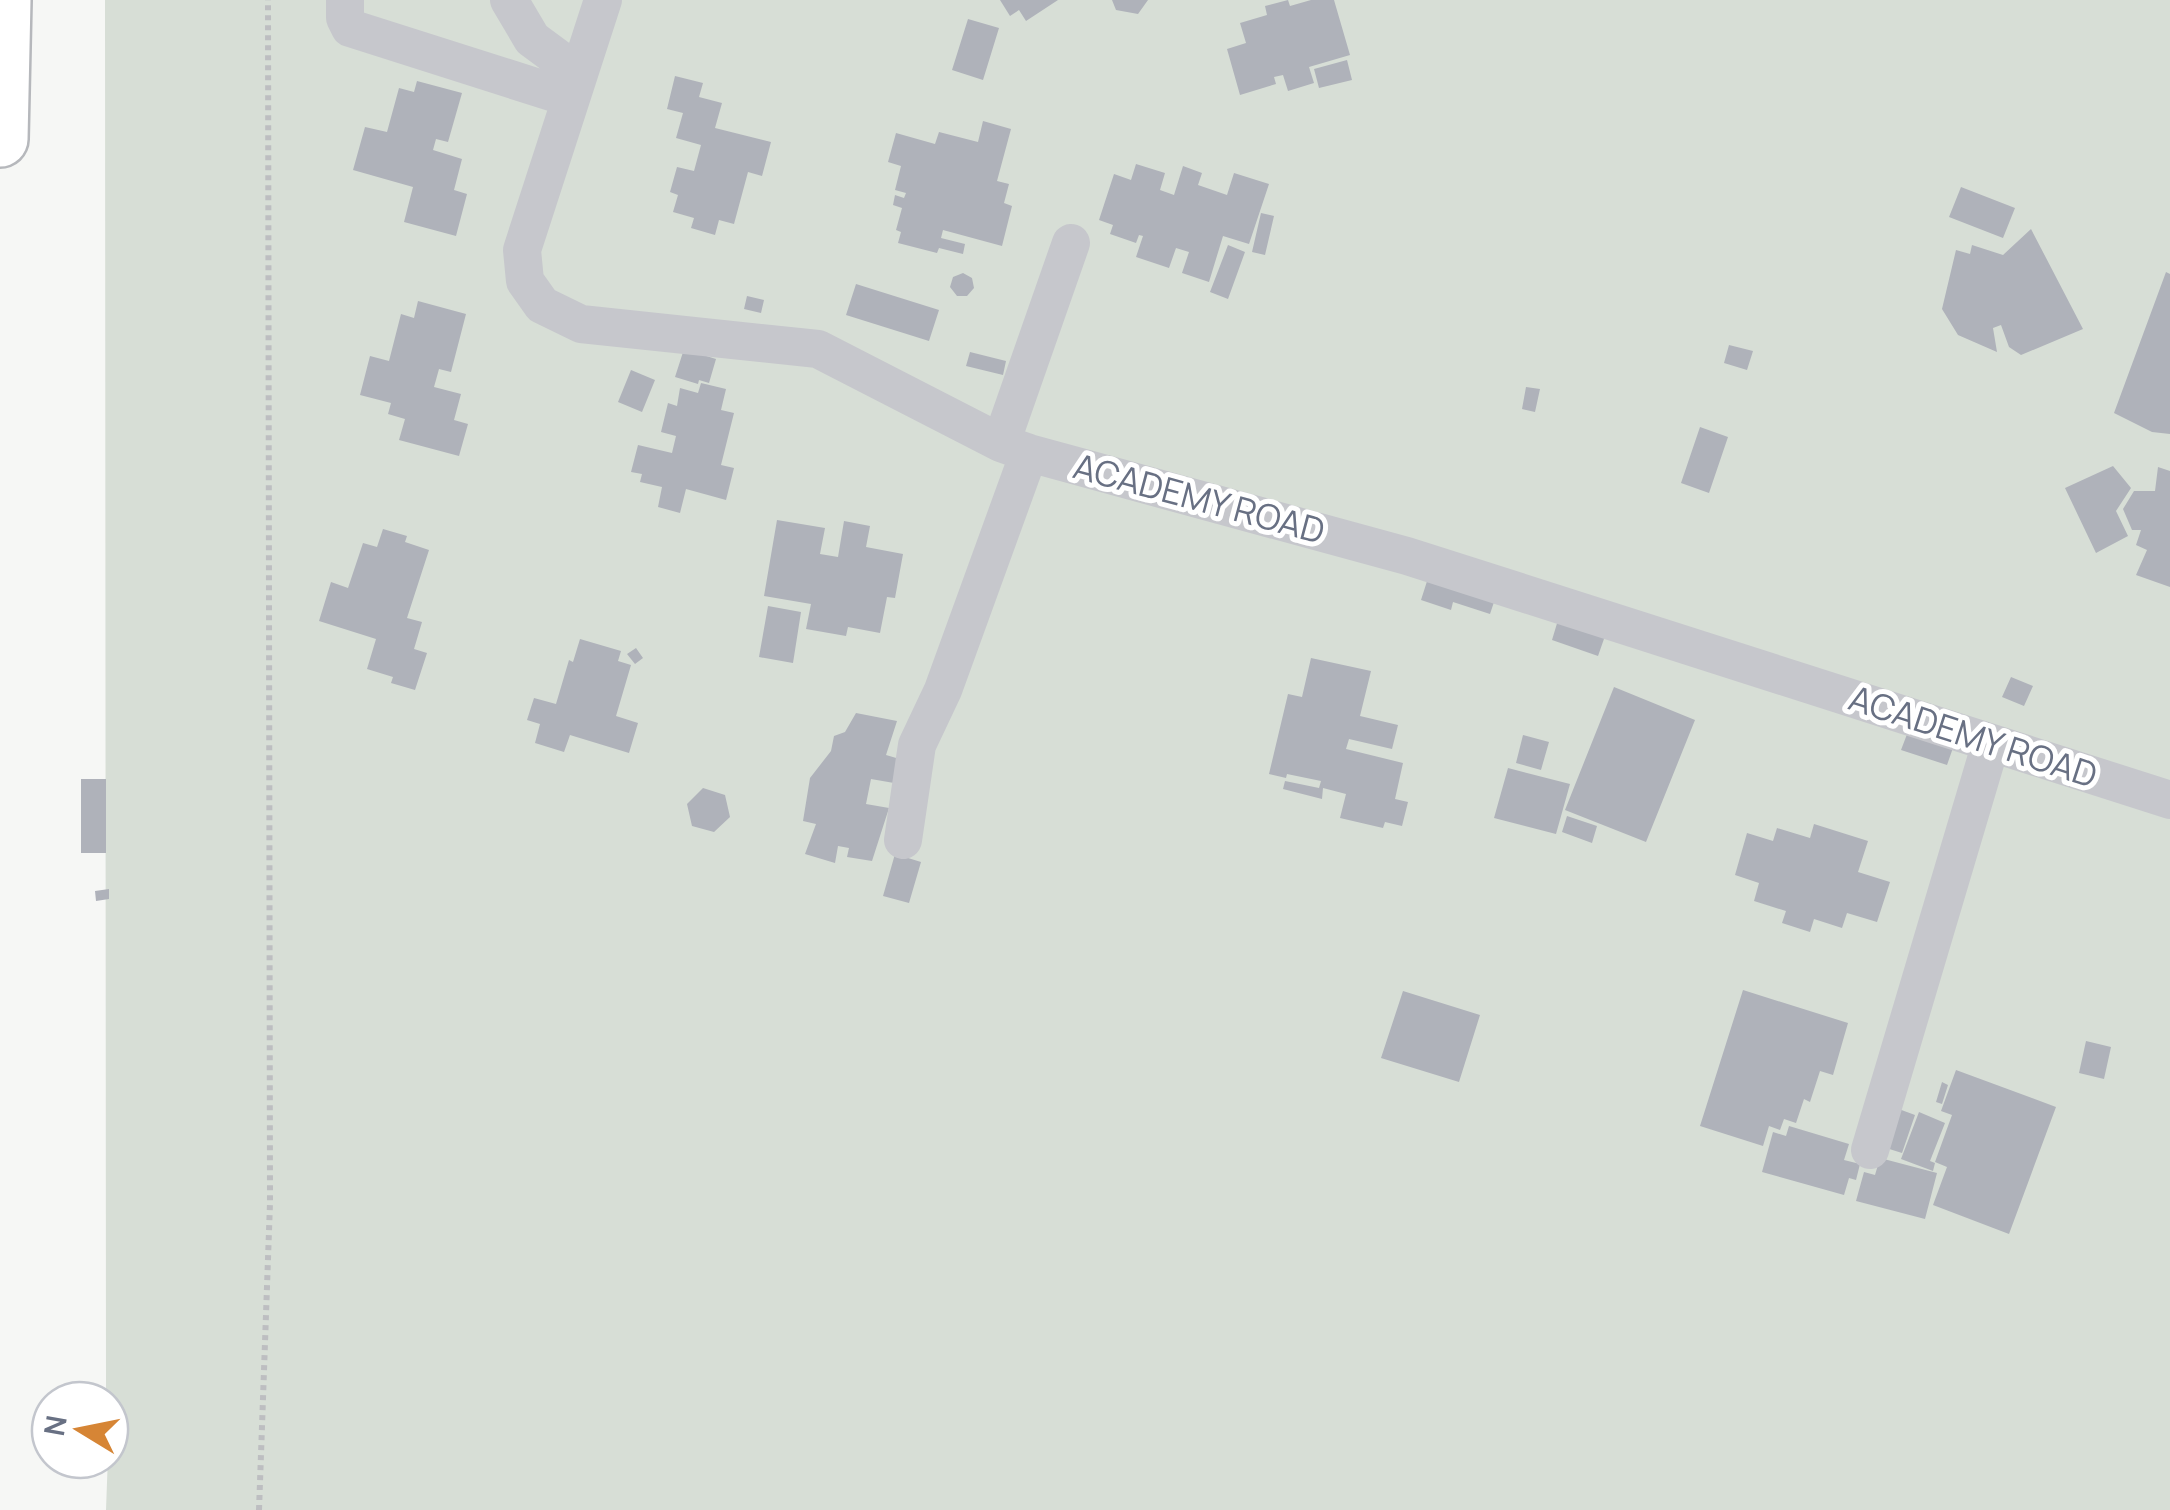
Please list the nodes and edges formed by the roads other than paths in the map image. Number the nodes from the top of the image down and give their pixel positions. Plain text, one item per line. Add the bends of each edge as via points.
1 (3, 0) edge
2 (345, 0) edge
3 (510, 0) edge
4 (603, 0) edge
5 (574, 86) junction
6 (0, 139) edge
7 (1071, 244) dead end
8 (1015, 448) junction
9 (1990, 743) junction
10 (2170, 800) edge
11 (903, 840) dead end
12 (1870, 1150) dead end

1 - 6 highway
2 - 5 street via 350,28
3 - 5 street via 532,39
4 - 5 street, ACADEMY ROAD
5 - 8 street, ACADEMY ROAD via 522,250 526,281 542,305 582,324 818,349
7 - 8 street
8 - 9 street, ACADEMY ROAD via 1407,556
8 - 11 street via 944,690 917,745
9 - 10 street, ACADEMY ROAD
9 - 12 street

